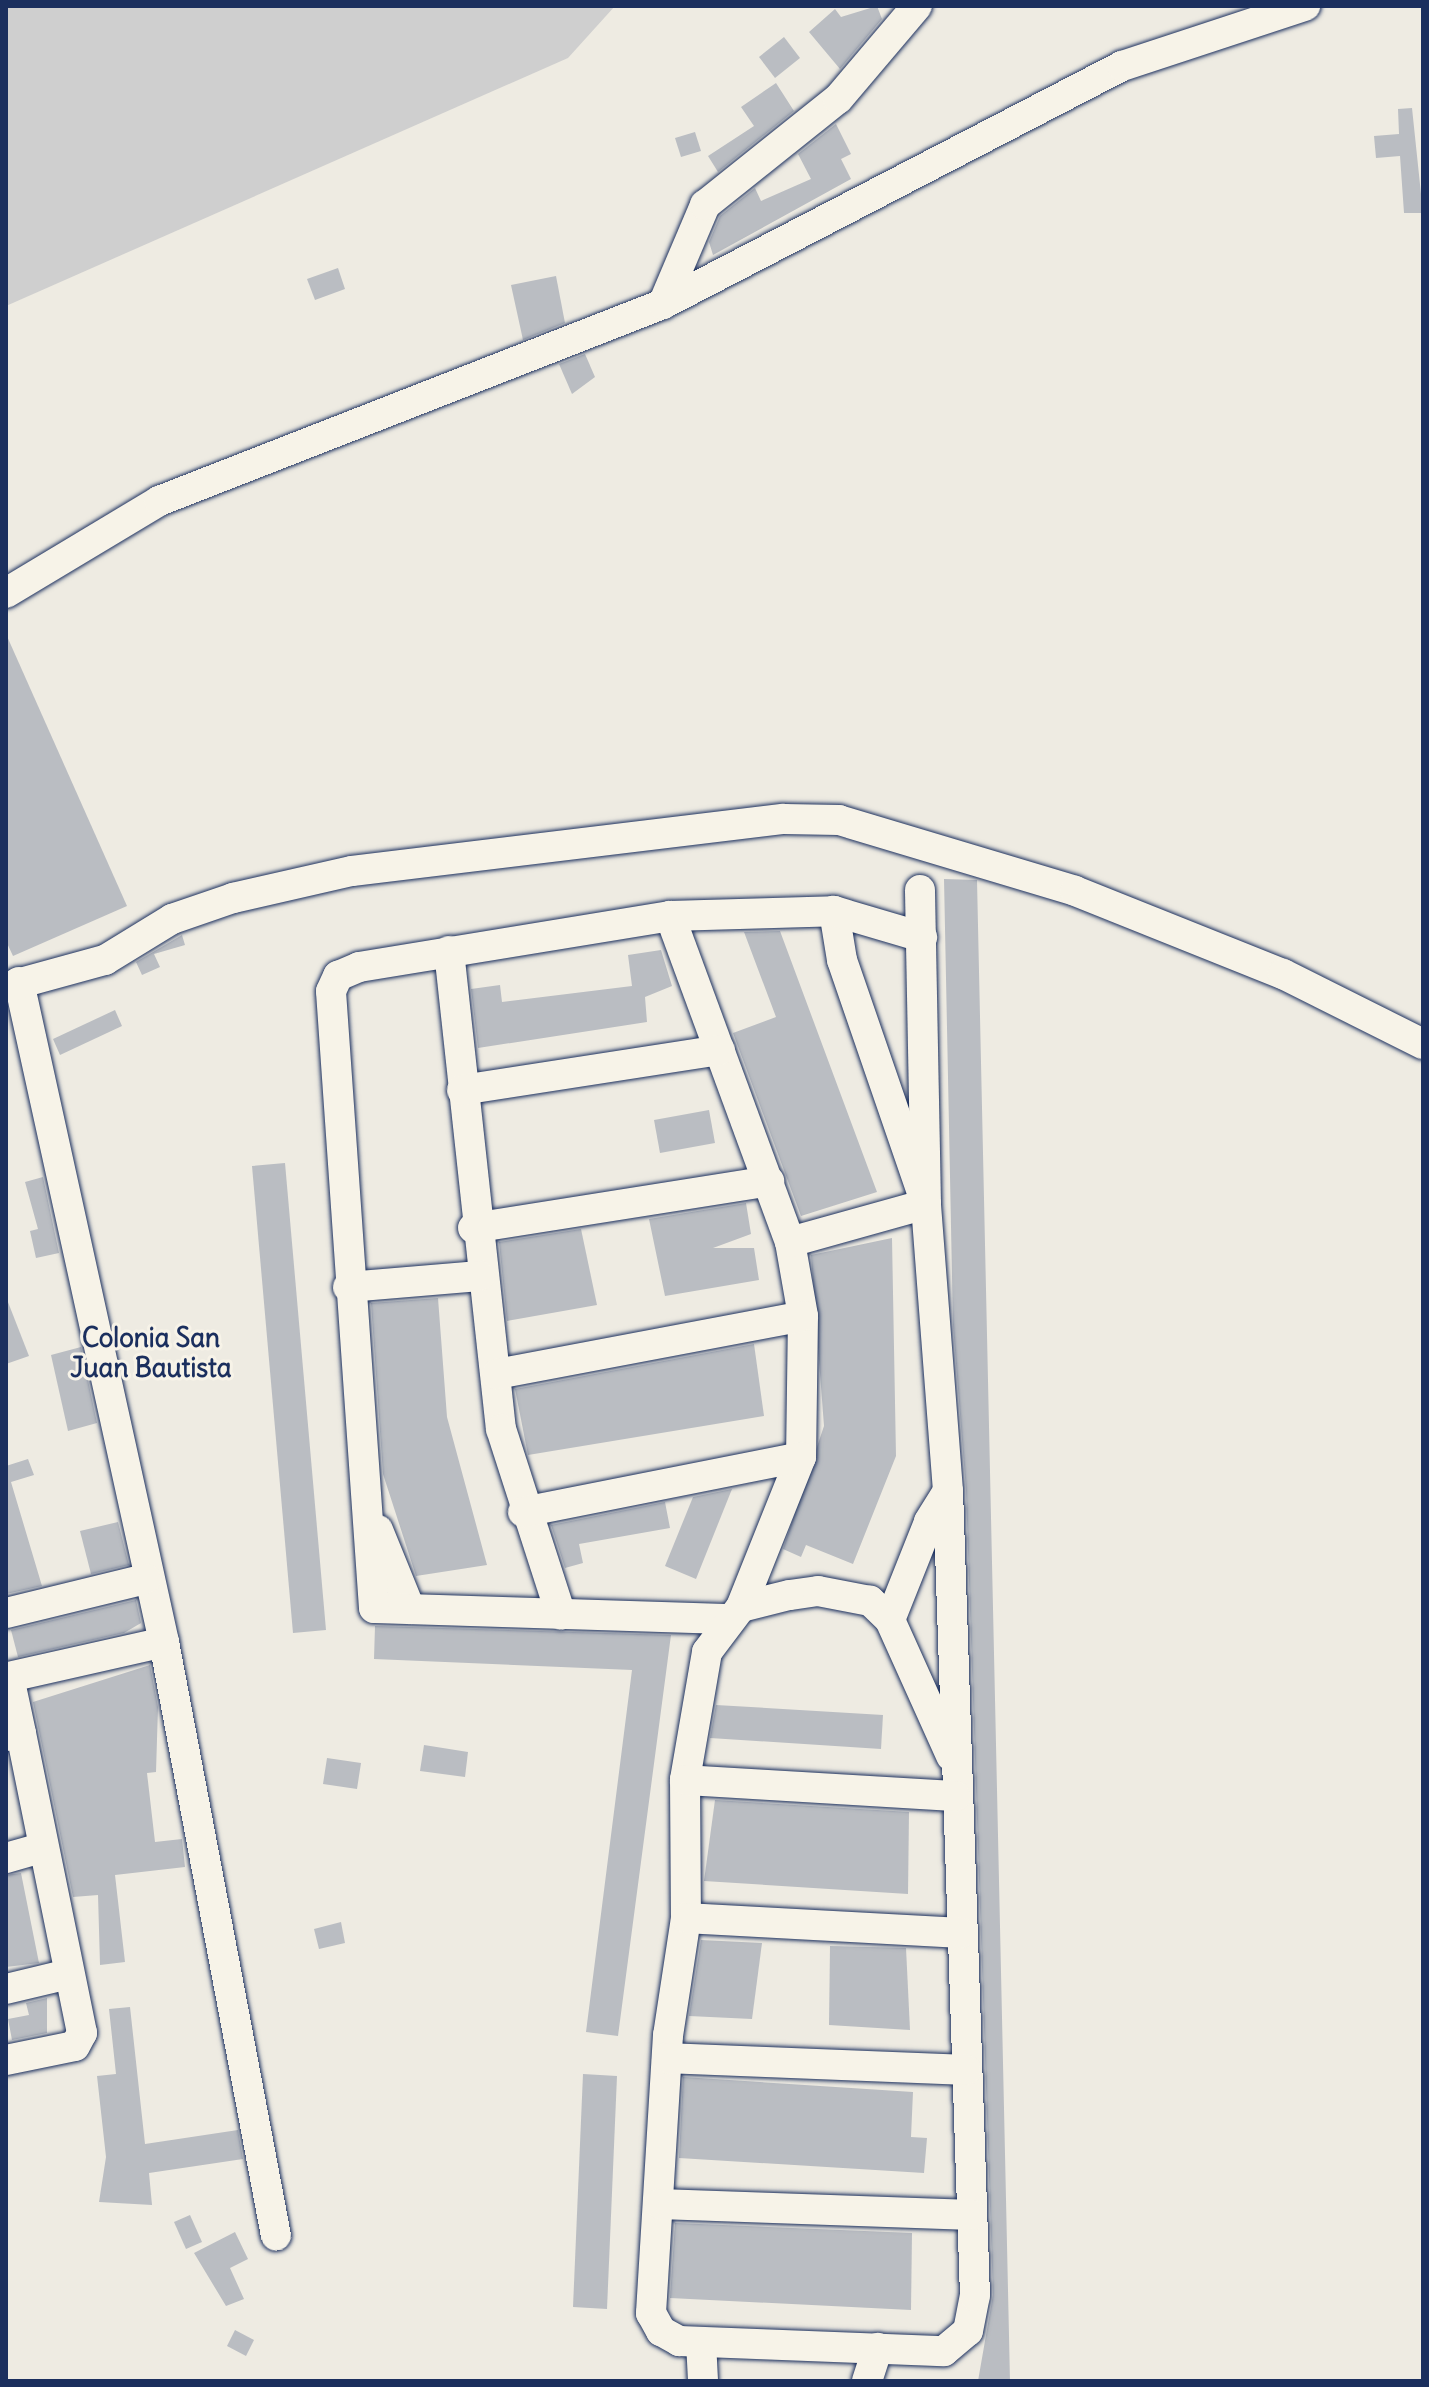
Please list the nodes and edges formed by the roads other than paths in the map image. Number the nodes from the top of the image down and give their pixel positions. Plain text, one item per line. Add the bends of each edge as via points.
1 (917, 6) edge
2 (1305, 6) edge
3 (663, 304) junction
4 (6, 593) edge
5 (920, 890) dead end
6 (834, 911) junction
7 (670, 916) junction
8 (922, 937) junction
9 (449, 951) junction
10 (13, 985) edge
11 (1423, 1044) edge
12 (720, 1050) junction
13 (462, 1090) junction
14 (769, 1181) junction
15 (926, 1204) junction
16 (473, 1228) junction
17 (790, 1242) junction
18 (480, 1276) junction
19 (348, 1287) junction
20 (803, 1316) junction
21 (497, 1374) junction
22 (801, 1457) junction
23 (948, 1491) junction
24 (523, 1512) junction
25 (146, 1579) junction
26 (6, 1613) edge
27 (733, 1613) junction
28 (561, 1615) junction
29 (890, 1620) junction
30 (164, 1642) junction
31 (8, 1671) edge
32 (13, 1734) edge
33 (955, 1761) junction
34 (685, 1780) junction
35 (956, 1796) junction
36 (42, 1848) junction
37 (6, 1858) edge
38 (686, 1918) junction
39 (961, 1933) junction
40 (69, 1974) junction
41 (6, 1989) edge
42 (667, 2058) junction
43 (6, 2060) edge
44 (966, 2070) junction
45 (660, 2204) junction
46 (972, 2215) junction
47 (276, 2236) dead end
48 (701, 2342) junction
49 (878, 2348) junction
50 (703, 2381) edge
51 (867, 2381) edge

1 - 3 street via 838,99 705,205
2 - 3 street via 1122,66
3 - 4 street via 159,501
5 - 8 street
6 - 7 street
6 - 8 street
6 - 15 street via 842,960
7 - 9 street
7 - 12 street
8 - 15 street
9 - 13 street
9 - 19 street via 359,967 338,976 331,991
10 - 11 street via 105,960 172,919 233,898 352,871 755,822 839,820 1075,891 1283,974
10 - 25 street
12 - 13 street
12 - 14 street
13 - 16 street
14 - 16 street
14 - 17 street
15 - 17 street
15 - 23 street
16 - 18 street
17 - 20 street
18 - 19 street
18 - 21 street
19 - 28 street via 374,1608
20 - 21 street
20 - 22 street
21 - 24 street via 501,1429
22 - 24 street
22 - 27 street
23 - 29 street via 924,1533
23 - 33 street
24 - 28 street
25 - 26 street
25 - 30 street
27 - 28 street
27 - 29 street via 818,1591 870,1601
27 - 34 street via 707,1652
29 - 33 street
30 - 31 street
30 - 47 street
31 - 32 street
32 - 36 street
33 - 35 street
34 - 35 street
34 - 38 street
35 - 39 street
36 - 37 street
36 - 40 street
38 - 39 street
38 - 42 street
39 - 44 street
40 - 41 street
40 - 43 street via 80,2040
42 - 44 street
42 - 45 street
44 - 46 street
45 - 46 street
45 - 48 street via 651,2313 661,2331
46 - 49 street via 975,2296 960,2345 944,2351
48 - 49 street
48 - 50 street
49 - 51 street

